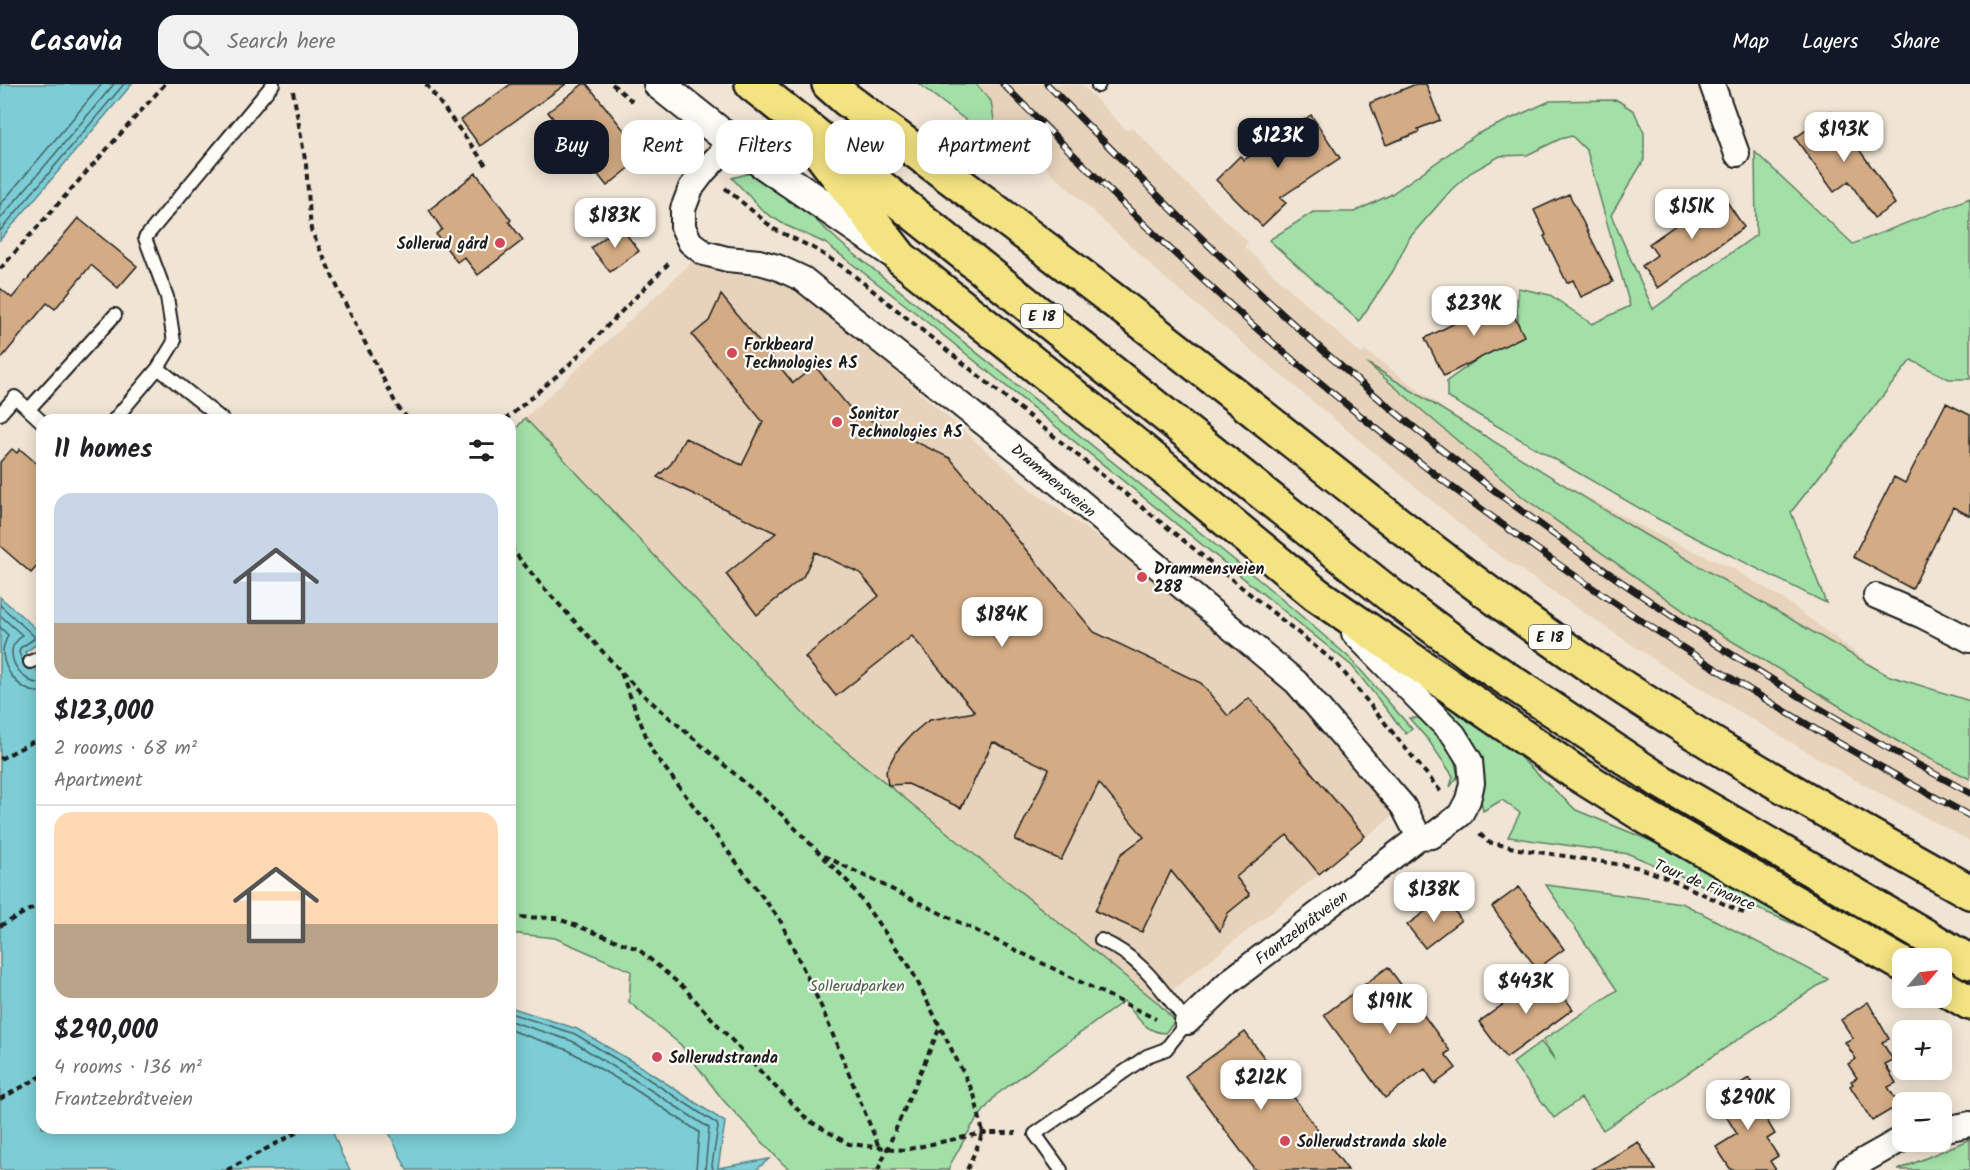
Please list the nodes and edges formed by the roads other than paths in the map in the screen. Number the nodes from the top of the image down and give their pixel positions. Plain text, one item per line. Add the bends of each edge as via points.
1 (273, 84) edge
2 (658, 84) edge
3 (752, 84) edge
4 (1712, 84) edge
5 (838, 89) edge
6 (794, 118) junction
7 (716, 129) edge
8 (1737, 154) dead end
9 (716, 159) edge
10 (779, 174) edge
11 (901, 258) junction
12 (115, 315) dead end
13 (158, 368) junction
14 (29, 409) junction
15 (0, 414) edge
16 (119, 414) edge
17 (216, 414) edge
18 (36, 416) edge
19 (1316, 594) junction
20 (1875, 596) dead end
21 (1970, 640) edge
22 (36, 660) edge
23 (30, 663) dead end
24 (1419, 837) junction
25 (1970, 892) edge
26 (1101, 940) dead end
27 (1892, 958) edge
28 (1970, 962) edge
29 (1952, 993) edge
30 (1970, 1003) edge
31 (1184, 1026) junction
32 (1970, 1124) edge
33 (1952, 1128) edge
34 (1892, 1145) edge
35 (1062, 1170) edge
36 (1846, 1170) edge

1 - 13 lane via 145,238 167,297 174,342
2 - 7 street
3 - 6 highway, E 18
4 - 8 street
5 - 25 highway, E 18 via 1503,604 1685,727
6 - 11 highway
6 - 28 highway, E 18 via 1390,595 1477,658 1660,781
9 - 24 street, Drammensveien via 691,188 682,209 683,227 690,243 704,253 759,262 803,279 1034,463 1296,682 1403,806
10 - 11 street
11 - 19 highway
12 - 14 lane
13 - 16 lane
13 - 17 lane
14 - 15 lane via 15,397
14 - 18 lane
19 - 24 street via 1454,735 1470,761 1472,783 1460,815 1432,836
19 - 27 highway via 1573,771
20 - 21 street
22 - 23 lane
24 - 31 street, Frantzebråtveien via 1230,981
26 - 31 lane via 1141,964
29 - 30 highway
31 - 35 lane via 1166,1049 1147,1056 1035,1134
32 - 33 street
34 - 36 street

